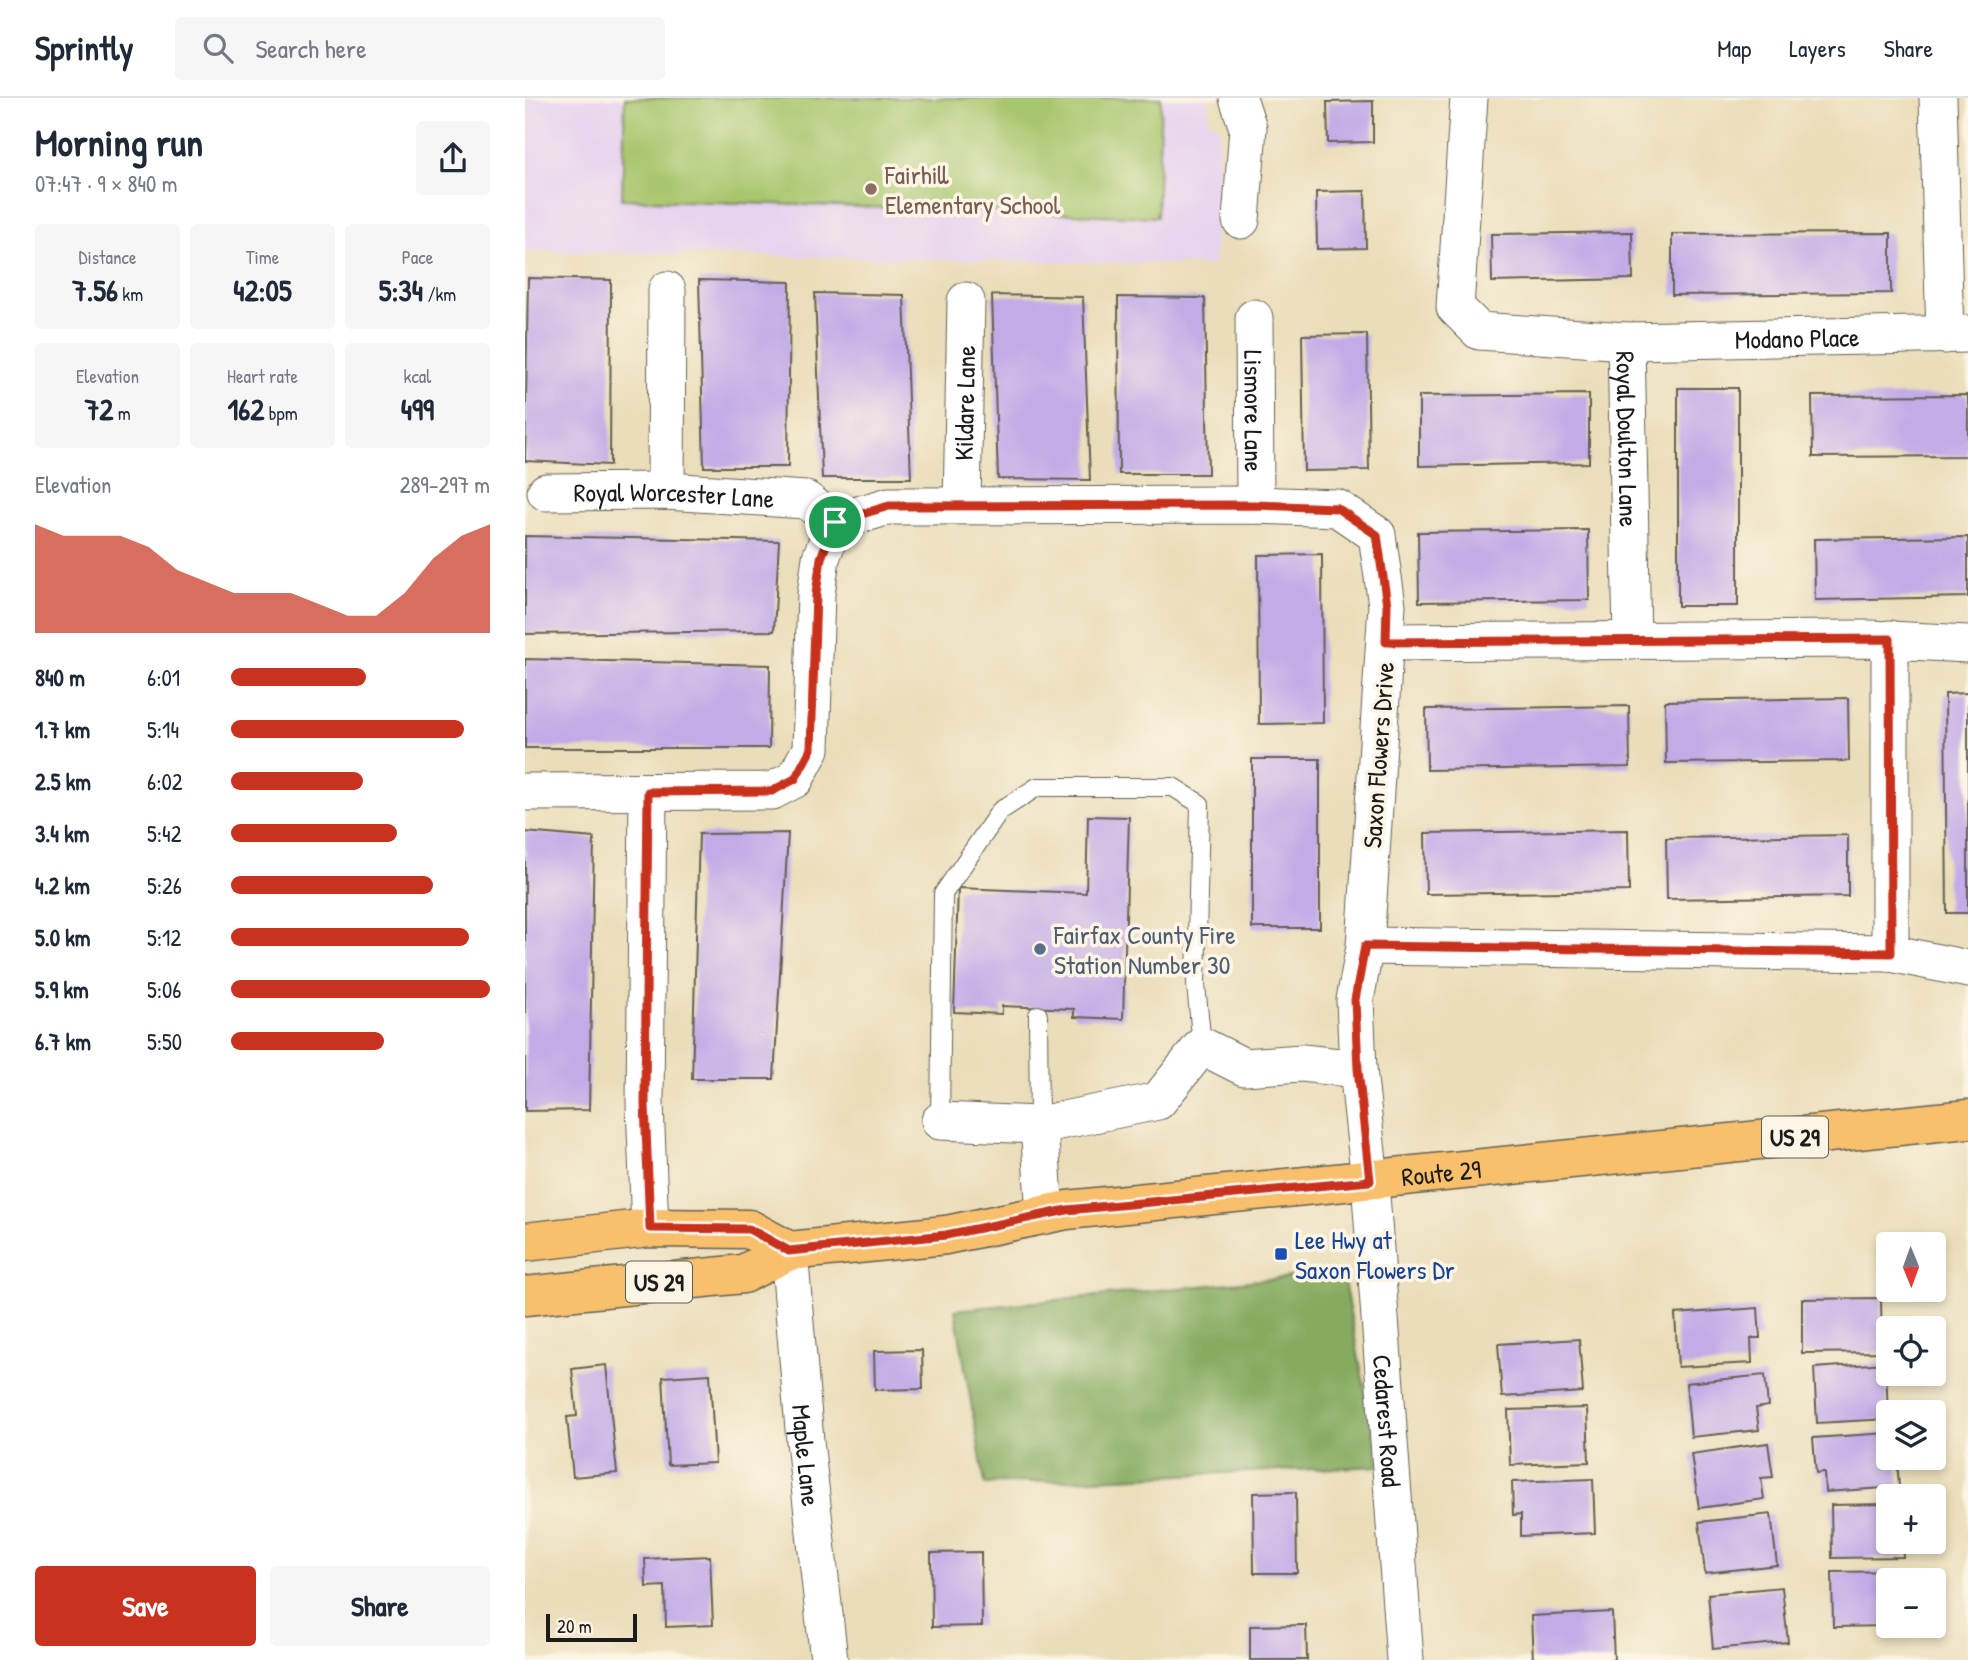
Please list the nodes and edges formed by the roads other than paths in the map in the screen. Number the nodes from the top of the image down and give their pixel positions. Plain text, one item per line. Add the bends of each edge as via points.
1 (1238, 98) edge
2 (1469, 98) edge
3 (1938, 98) edge
4 (1241, 220) dead end
5 (667, 290) dead end
6 (966, 301) dead end
7 (1254, 318) dead end
8 (1957, 335) edge
9 (1626, 341) junction
10 (666, 491) junction
11 (546, 492) dead end
12 (962, 505) junction
13 (1255, 505) junction
14 (835, 522) junction
15 (1890, 639) junction
16 (1632, 641) junction
17 (1386, 642) junction
18 (1968, 643) edge
19 (525, 792) edge
20 (648, 792) junction
21 (1365, 946) junction
22 (1891, 953) junction
23 (1968, 968) edge
24 (1038, 1015) dead end
25 (1202, 1045) junction
26 (1358, 1069) junction
27 (1968, 1119) edge
28 (940, 1121) joint
29 (1039, 1125) junction
30 (1370, 1181) junction
31 (1045, 1215) junction
32 (650, 1228) junction
33 (525, 1242) edge
34 (789, 1251) junction
35 (525, 1296) edge
36 (829, 1660) edge
37 (1405, 1660) edge

1 - 4 street via 1248,128
2 - 9 street, Royal Doulton Lane via 1455,307 1479,331
3 - 8 street via 1939,159
5 - 10 street
6 - 12 street, Kildare Lane
7 - 13 street, Lismore Lane
8 - 9 street, Modano Place
9 - 16 street, Royal Doulton Lane
10 - 11 street, Royal Worcester Lane
10 - 14 street, Royal Worcester Lane via 806,500
12 - 13 street, Saxon Flowers Drive
12 - 14 street, Saxon Flowers Drive via 889,506
13 - 17 street, Saxon Flowers Drive via 1337,508 1377,535 1387,605
14 - 20 street via 821,558 816,594 811,749 795,779 772,791
15 - 16 street
15 - 18 street
15 - 22 street
16 - 17 street
17 - 21 street, Saxon Flowers Drive
19 - 20 street
20 - 32 street via 645,1104
21 - 22 street
21 - 26 street, Saxon Flowers Drive via 1355,1000
22 - 23 street
24 - 29 lane
25 - 26 street via 1244,1067 1302,1062
25 - 28 lane via 1196,985 1201,804 1173,787 1037,786 1000,811 943,894
25 - 29 street via 1158,1101
26 - 30 street, Saxon Flowers Drive
27 - 30 main road, Route 29 / US 29
28 - 29 street
29 - 31 street
30 - 31 main road, Route 29 / US 29
30 - 37 street, Cedarest Road
31 - 34 main road, Route 29 / US 29 via 946,1235
32 - 33 main road, US 29
32 - 34 main road, US 29 via 749,1229
34 - 35 main road, Route 29 / US 29 via 743,1274
34 - 36 street, Maple Lane

